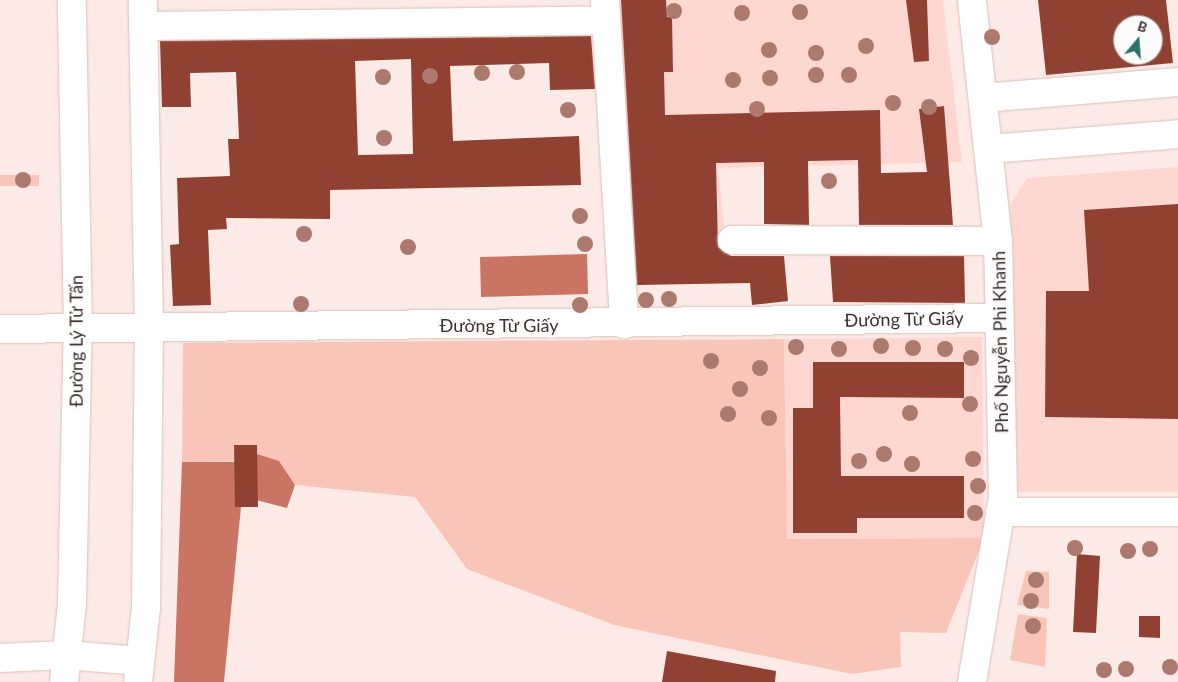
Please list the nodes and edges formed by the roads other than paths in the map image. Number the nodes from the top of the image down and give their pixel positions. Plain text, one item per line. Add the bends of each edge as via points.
1 (72, 0) edge
2 (972, 0) edge
3 (605, 10) edge
4 (143, 13) edge
5 (1178, 82) edge
6 (983, 98) junction
7 (1178, 134) edge
8 (989, 149) junction
9 (732, 240) dead end
10 (998, 241) junction
11 (999, 318) junction
12 (624, 324) junction
13 (78, 327) junction
14 (149, 327) junction
15 (0, 329) edge
16 (1000, 512) junction
17 (1178, 512) edge
18 (66, 655) junction
19 (0, 658) edge
20 (139, 672) edge
21 (64, 682) edge
22 (972, 682) edge

1 - 13 street, Đường Lý Tử Tấn
2 - 6 street, Phố Nguyễn Phi Khanh
3 - 4 street
3 - 12 street
4 - 14 street
5 - 6 street
6 - 8 street, Phố Nguyễn Phi Khanh
7 - 8 street
8 - 10 street, Phố Nguyễn Phi Khanh
9 - 10 street
10 - 11 street, Phố Nguyễn Phi Khanh
11 - 12 street, Đường Từ Giấy
11 - 16 street, Phố Nguyễn Phi Khanh
12 - 14 street, Đường Từ Giấy
13 - 14 street, Đường Từ Giấy
13 - 15 street, Đường Từ Giấy
13 - 18 street, Đường Lý Tử Tấn via 72,602
14 - 20 street via 146,607
16 - 17 street
16 - 22 street, Phố Nguyễn Phi Khanh
18 - 19 street
18 - 20 street
18 - 21 street, Đường Lý Tử Tấn

